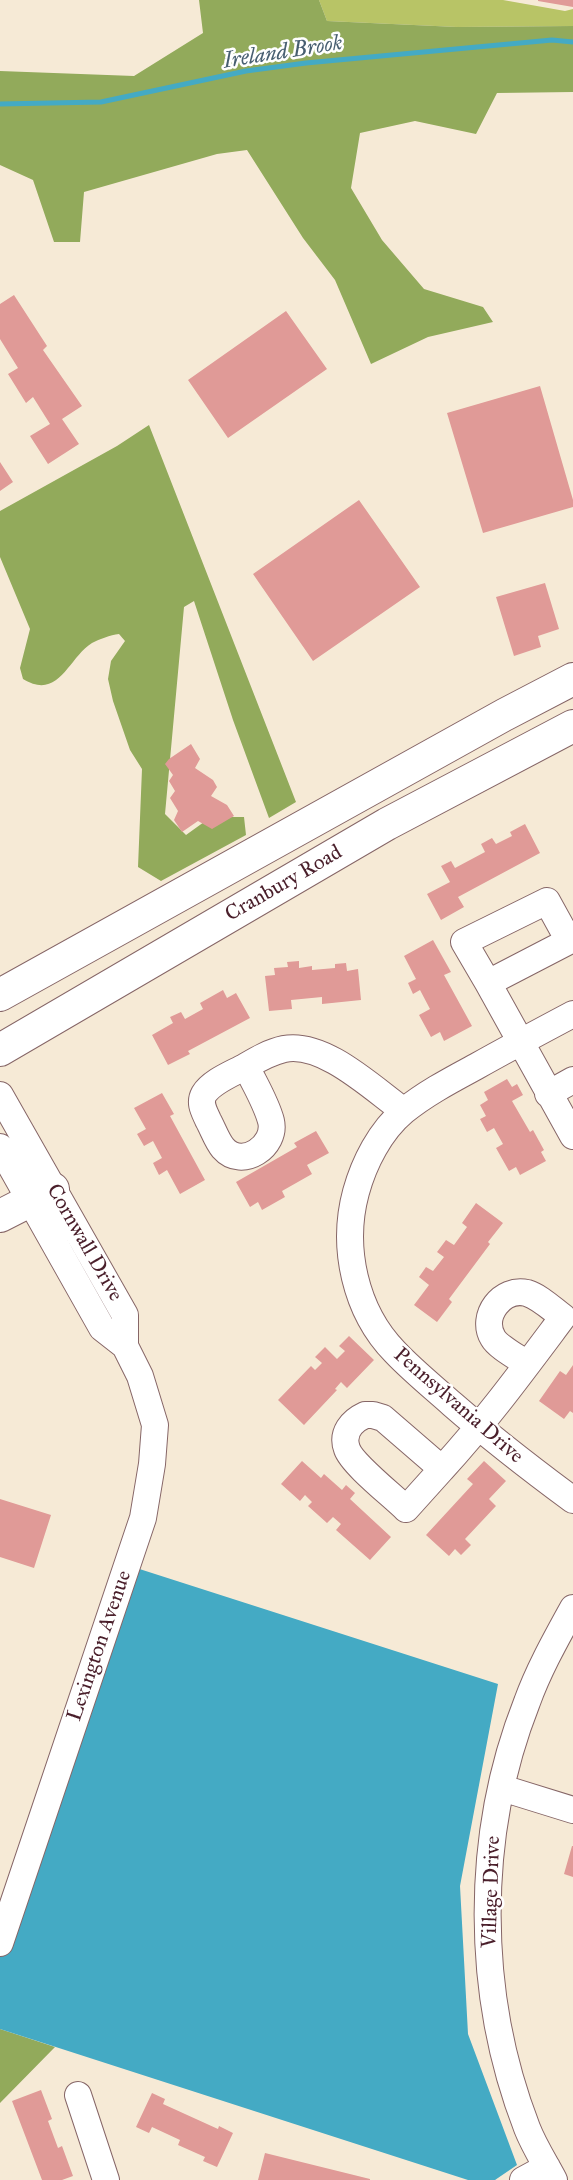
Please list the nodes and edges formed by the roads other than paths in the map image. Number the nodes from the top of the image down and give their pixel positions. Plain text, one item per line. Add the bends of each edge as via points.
1 (573, 679) edge
2 (573, 726) edge
3 (488, 983) dead end
4 (0, 995) edge
5 (573, 1014) edge
6 (520, 1042) junction
7 (0, 1050) edge
8 (246, 1066) dead end
9 (573, 1080) edge
10 (548, 1094) junction
11 (0, 1095) edge
12 (404, 1111) junction
13 (573, 1136) edge
14 (0, 1147) edge
15 (42, 1195) junction
16 (0, 1216) edge
17 (125, 1346) joint
18 (527, 1364) junction
19 (479, 1428) junction
20 (442, 1469) dead end
21 (573, 1500) edge
22 (573, 1608) edge
23 (502, 1788) junction
24 (573, 1810) edge
25 (0, 1943) edge
26 (78, 2095) dead end
27 (551, 2173) edge
28 (106, 2180) edge
29 (523, 2180) edge

1 - 4 main road, Cranbury Road
2 - 7 main road, Cranbury Road via 387,824
3 - 6 street
5 - 6 street, Pennsylvania Drive
6 - 10 street
6 - 12 street, Pennsylvania Drive
8 - 12 street via 284,1049 312,1050 332,1059
9 - 10 street
10 - 13 street
11 - 15 street, Cornwall Drive
12 - 19 street, Pennsylvania Drive via 373,1150 358,1183 350,1236 354,1272 365,1306 383,1337
14 - 15 street, Cornwall Drive
15 - 16 main road
15 - 17 street, Cornwall Drive via 102,1328
17 - 25 street, Lexington Avenue via 140,1376 155,1425 143,1518
18 - 18 street via 494,1340 490,1328 493,1309 506,1296 535,1296 563,1317
18 - 19 street
19 - 20 street
19 - 21 street, Pennsylvania Drive
22 - 23 street, Village Drive via 526,1702
23 - 24 street
23 - 27 street, Village Drive via 488,1885 488,1947 495,2009 508,2070 528,2129
26 - 28 street
27 - 29 street

